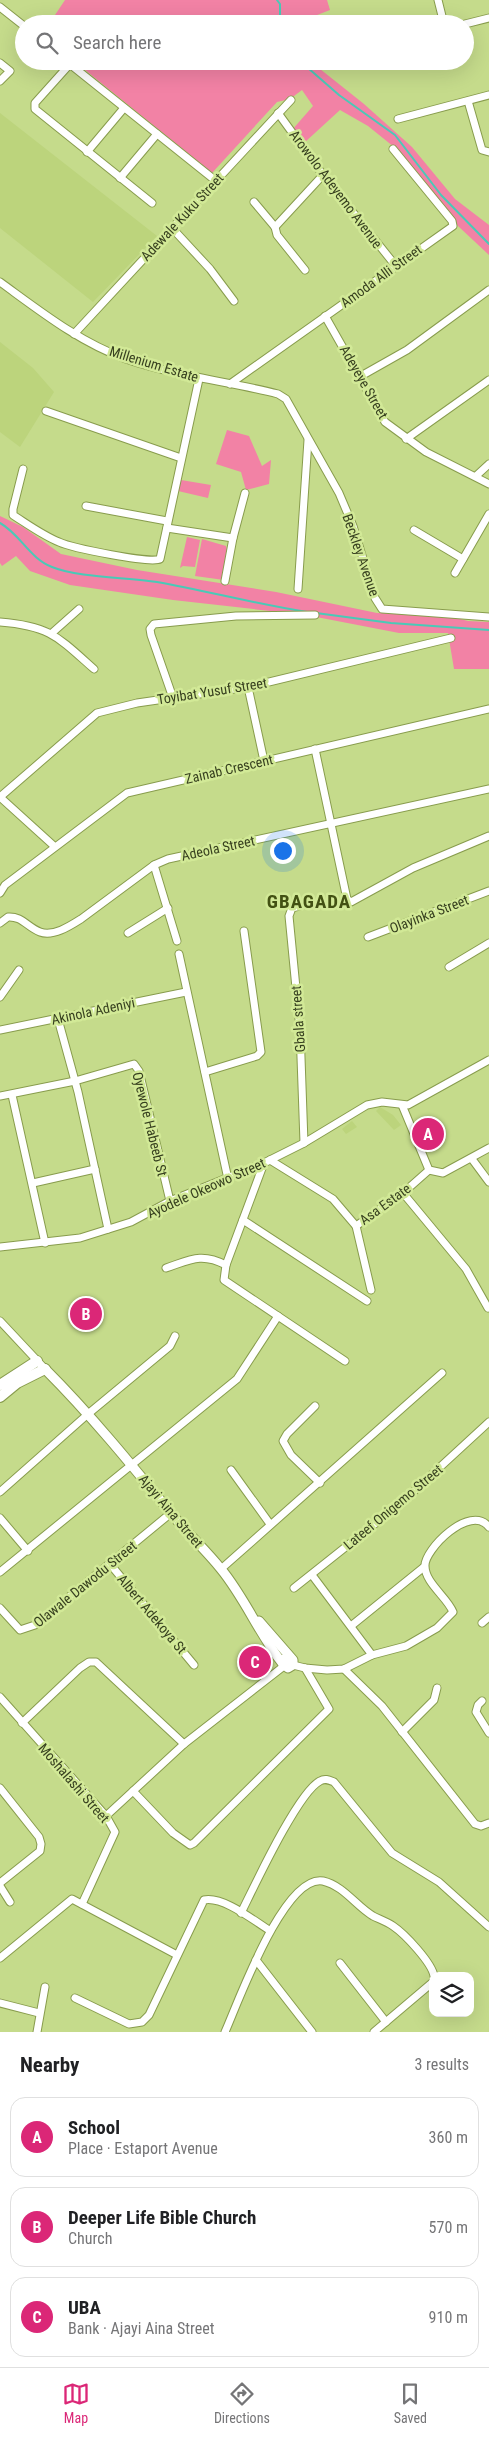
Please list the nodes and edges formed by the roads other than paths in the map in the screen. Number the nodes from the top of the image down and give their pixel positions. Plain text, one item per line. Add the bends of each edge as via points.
1 (438, 0) edge
2 (0, 7) edge
3 (442, 15) edge
4 (489, 18) edge
5 (15, 19) edge
6 (474, 22) edge
7 (0, 63) edge
8 (62, 70) edge
9 (77, 70) edge
10 (0, 81) edge
11 (489, 95) edge
12 (291, 100) dead end
13 (468, 101) junction
14 (124, 108) junction
15 (278, 113) junction
16 (398, 119) dead end
17 (157, 134) junction
18 (393, 149) dead end
19 (87, 152) junction
20 (489, 152) edge
21 (323, 175) junction
22 (120, 178) junction
23 (216, 181) junction
24 (254, 202) dead end
25 (152, 203) dead end
26 (275, 227) junction
27 (172, 228) junction
28 (395, 266) junction
29 (305, 270) dead end
30 (0, 282) edge
31 (489, 290) edge
32 (234, 301) dead end
33 (325, 316) junction
34 (74, 334) junction
35 (361, 376) junction
36 (199, 379) junction
37 (489, 380) edge
38 (230, 384) junction
39 (291, 406) joint
40 (46, 411) dead end
41 (406, 439) junction
42 (308, 440) junction
43 (181, 458) junction
44 (489, 464) edge
45 (23, 469) dead end
46 (476, 476) junction
47 (489, 484) edge
48 (246, 493) dead end
49 (86, 506) dead end
50 (489, 514) edge
51 (167, 524) junction
52 (414, 530) dead end
53 (233, 538) junction
54 (463, 559) junction
55 (455, 572) dead end
56 (225, 581) dead end
57 (298, 589) dead end
58 (79, 609) dead end
59 (316, 615) dead end
60 (489, 617) edge
61 (0, 622) edge
62 (52, 633) junction
63 (451, 638) dead end
64 (94, 669) dead end
65 (248, 687) junction
66 (173, 698) junction
67 (489, 709) edge
68 (315, 749) junction
69 (264, 760) junction
70 (489, 789) edge
71 (0, 797) edge
72 (329, 823) junction
73 (489, 836) edge
74 (54, 846) junction
75 (154, 865) junction
76 (489, 891) edge
77 (0, 893) edge
78 (304, 904) dead end
79 (168, 908) junction
80 (0, 921) edge
81 (244, 931) dead end
82 (128, 934) dead end
83 (368, 937) dead end
84 (177, 941) dead end
85 (489, 943) edge
86 (179, 954) dead end
87 (449, 967) dead end
88 (19, 970) dead end
89 (186, 992) junction
90 (0, 997) edge
91 (58, 1019) junction
92 (0, 1030) edge
93 (489, 1060) edge
94 (205, 1072) junction
95 (75, 1081) junction
96 (12, 1095) junction
97 (0, 1096) edge
98 (402, 1105) junction
99 (304, 1143) junction
100 (489, 1148) edge
101 (472, 1159) junction
102 (267, 1162) junction
103 (95, 1169) junction
104 (429, 1170) junction
105 (228, 1179) junction
106 (489, 1182) edge
107 (33, 1183) junction
108 (403, 1193) junction
109 (170, 1201) junction
110 (243, 1220) junction
111 (356, 1226) junction
112 (108, 1229) junction
113 (45, 1243) junction
114 (0, 1247) edge
115 (226, 1265) junction
116 (166, 1268) dead end
117 (371, 1290) dead end
118 (367, 1301) dead end
119 (488, 1308) edge
120 (278, 1316) junction
121 (0, 1321) edge
122 (175, 1336) dead end
123 (37, 1361) junction
124 (345, 1361) dead end
125 (45, 1369) junction
126 (442, 1373) dead end
127 (0, 1386) edge
128 (0, 1397) edge
129 (315, 1406) dead end
130 (88, 1414) junction
131 (488, 1426) edge
132 (132, 1464) junction
133 (231, 1470) dead end
134 (320, 1484) junction
135 (0, 1492) edge
136 (171, 1513) junction
137 (0, 1518) edge
138 (270, 1524) junction
139 (489, 1527) edge
140 (28, 1551) junction
141 (110, 1564) junction
142 (424, 1567) junction
143 (222, 1569) junction
144 (0, 1572) edge
145 (312, 1575) junction
146 (294, 1588) dead end
147 (0, 1608) edge
148 (489, 1617) edge
149 (482, 1623) dead end
150 (351, 1626) junction
151 (372, 1655) junction
152 (287, 1663) junction
153 (194, 1665) dead end
154 (305, 1668) junction
155 (344, 1669) junction
156 (437, 1688) dead end
157 (0, 1697) edge
158 (482, 1701) dead end
159 (22, 1723) junction
160 (402, 1732) junction
161 (489, 1733) edge
162 (184, 1744) junction
163 (0, 1788) edge
164 (133, 1791) junction
165 (106, 1816) junction
166 (489, 1823) edge
167 (0, 1885) edge
168 (10, 1902) dead end
169 (82, 1904) junction
170 (241, 1912) junction
171 (489, 1927) edge
172 (269, 1930) junction
173 (177, 1955) junction
174 (0, 1958) edge
175 (256, 1960) junction
176 (340, 1963) dead end
177 (432, 1972) edge
178 (429, 1985) edge
179 (45, 1987) dead end
180 (75, 1998) dead end
181 (0, 2003) edge
182 (40, 2013) junction
183 (386, 2022) junction
184 (37, 2032) edge
185 (225, 2032) edge
186 (312, 2032) edge
187 (374, 2032) edge

1 - 3 street
2 - 5 street
4 - 6 street
7 - 10 street via 10,70
8 - 19 street via 34,107
9 - 14 street
11 - 13 street
12 - 15 street, Adewale Kuku Street
13 - 16 street
13 - 20 street via 482,150
14 - 17 street
14 - 19 street
15 - 21 street, Arowolo Adeyemo Avenue
15 - 23 street, Adewale Kuku Street
17 - 22 street
17 - 23 street
18 - 28 street, Amoda Alli Street via 453,224
19 - 22 street
21 - 26 street
21 - 28 street, Arowolo Adeyemo Avenue
22 - 25 street
23 - 27 street, Adewale Kuku Street
24 - 26 street
26 - 29 street via 277,235
27 - 32 street via 210,268
27 - 34 street, Adewale Kuku Street
28 - 33 street, Amoda Alli Street
30 - 34 street, Millenium Estate
31 - 35 street via 407,350
33 - 35 street, Adeyeye Street
33 - 38 street, Amoda Alli Street
34 - 36 street, Millenium Estate via 126,359
35 - 41 street, Adeyeye Street via 381,416
36 - 38 street, Millenium Estate
36 - 43 street
37 - 41 street
38 - 39 street, Millenium Estate via 278,394
39 - 42 street, Beckley Avenue
40 - 43 street
41 - 46 street, Adeyeye Street
42 - 57 street
42 - 60 street, Beckley Avenue via 353,526 382,609
43 - 51 street
44 - 46 street
45 - 51 street via 13,515 61,543 155,561 160,558
46 - 47 street, Adeyeye Street
48 - 53 street
49 - 51 street
50 - 54 street
51 - 53 street
52 - 54 street
53 - 56 street
54 - 55 street
58 - 62 street
59 - 66 street via 236,616 154,624 150,635
61 - 62 street via 30,624
62 - 64 street
63 - 65 street, Toyibat Yusuf Street
65 - 66 street, Toyibat Yusuf Street
65 - 69 street
66 - 71 street, Toyibat Yusuf Street via 97,713
67 - 68 street, Zainab Crescent
68 - 69 street, Zainab Crescent
68 - 72 street
69 - 74 street, Zainab Crescent via 127,793
70 - 72 street, Adeola Street
71 - 74 street
72 - 73 street via 347,899 351,902 414,868
72 - 75 street, Adeola Street via 168,859
74 - 77 street, Zainab Crescent via 5,885
75 - 79 street
75 - 80 street, Adeola Street via 70,927 49,933 40,932 18,917
76 - 83 street, Olayinka Street
78 - 99 street, Gbala street via 292,908 289,916 300,1029
79 - 82 street
79 - 84 street
81 - 94 street via 261,1052
85 - 87 street
86 - 89 street
88 - 90 street
89 - 91 street, Akinola Adeniyi
89 - 94 street
91 - 92 street, Akinola Adeniyi
91 - 95 street
93 - 98 street via 408,1105
94 - 105 street
95 - 96 street, Oyewole Habeeb St
95 - 103 street
95 - 109 street, Oyewole Habeeb St via 134,1064 139,1071
96 - 97 street, Oyewole Habeeb St
96 - 107 street
98 - 99 street, Ayodele Okeowo Street via 382,1102 367,1105
98 - 104 street
99 - 102 street, Ayodele Okeowo Street
100 - 101 street
101 - 104 street via 443,1173
101 - 106 street
102 - 105 street, Ayodele Okeowo Street
102 - 110 street
102 - 111 street, Asa Estate via 333,1199
103 - 107 street
103 - 112 street
104 - 108 street, Asa Estate
105 - 109 street, Ayodele Okeowo Street
107 - 113 street
108 - 111 street, Asa Estate
108 - 119 street via 466,1269
109 - 112 street, Ayodele Okeowo Street via 131,1222
110 - 115 street
110 - 118 street
111 - 117 street
112 - 113 street, Ayodele Okeowo Street via 80,1238
113 - 114 street, Ayodele Okeowo Street
115 - 116 street via 213,1258 202,1257
115 - 120 street via 224,1280 228,1284
120 - 124 street
120 - 132 street via 238,1379
121 - 123 street
122 - 130 street via 170,1346
123 - 125 street
123 - 127 main road
125 - 128 main road via 17,1383
125 - 130 street, Ajayi Aina Street
126 - 134 street
129 - 134 street via 283,1441 291,1455
130 - 132 street, Ajayi Aina Street
130 - 135 street
131 - 145 street, Lateef Onigemo Street via 401,1503
132 - 136 street, Ajayi Aina Street
132 - 140 street
133 - 138 street
134 - 138 street
136 - 141 street, Olawale Dawodu Street
136 - 143 street, Ajayi Aina Street
137 - 140 street
138 - 143 street
139 - 142 street via 472,1519 461,1523 426,1556
140 - 144 street
141 - 147 street, Olawale Dawodu Street via 26,1630 20,1630
141 - 153 street, Albert Adekoya St
142 - 150 street
142 - 151 street via 452,1610 452,1615 406,1646
143 - 152 street, Ajayi Aina Street via 255,1617 272,1634
145 - 146 street, Lateef Onigemo Street
145 - 150 street
148 - 149 street
150 - 151 street
151 - 155 street
152 - 154 street
152 - 162 street
154 - 155 street
154 - 164 street via 329,1709 192,1845 173,1833
155 - 160 street via 382,1706
156 - 160 street via 434,1700
157 - 159 street, Moshalashi Street
158 - 161 street via 476,1712
159 - 162 street via 80,1668 96,1662
159 - 165 street, Moshalashi Street
160 - 166 street via 476,1824
162 - 164 street
163 - 167 street via 42,1844 40,1851
164 - 165 street
165 - 169 street, Moshalashi Street via 115,1832
167 - 168 street
169 - 173 street
169 - 174 street via 70,1899
170 - 171 street via 300,1802 319,1781 327,1779 334,1782 392,1853 440,1882
170 - 172 street
170 - 173 street via 222,1902 204,1900
172 - 175 street
172 - 177 street via 305,1886 321,1881 336,1886 371,1915 394,1926 420,1953
173 - 180 street via 149,2015 142,2022 129,2024
175 - 185 street
175 - 186 street
176 - 183 street
178 - 183 street
179 - 182 street
181 - 182 street
182 - 184 street
183 - 187 street

